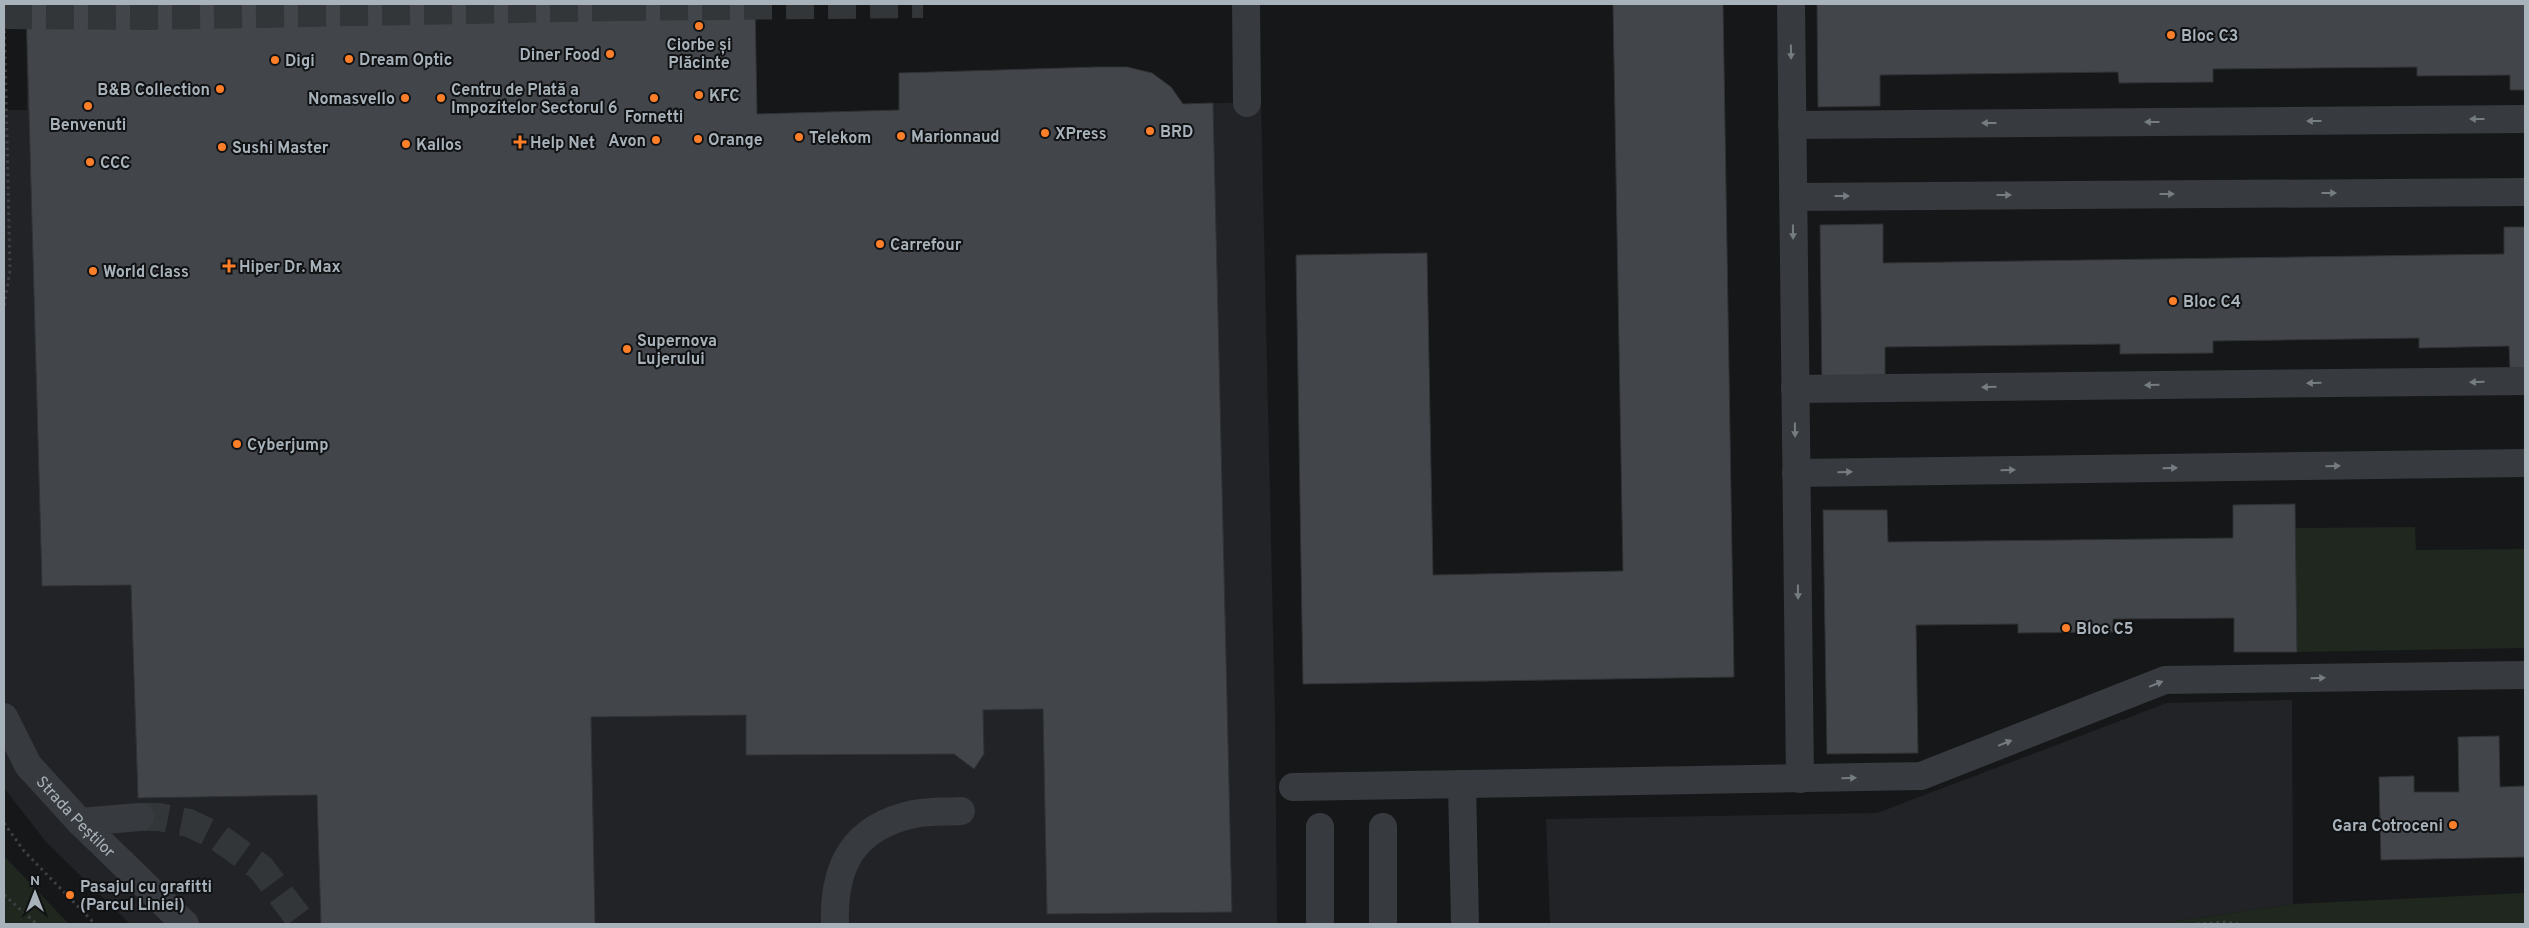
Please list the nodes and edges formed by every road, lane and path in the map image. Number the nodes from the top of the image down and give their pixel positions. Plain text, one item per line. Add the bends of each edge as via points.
1 (1246, 4) edge
2 (1791, 4) edge
3 (4, 11) edge
4 (1247, 103) dead end
5 (2525, 119) edge
6 (1792, 125) junction
7 (2525, 192) edge
8 (1793, 197) junction
9 (4, 307) edge
10 (2525, 381) edge
11 (1795, 388) junction
12 (2525, 464) edge
13 (1796, 473) junction
14 (2525, 675) edge
15 (4, 716) edge
16 (1800, 779) junction
17 (1462, 784) junction
18 (1293, 787) dead end
19 (961, 811) dead end
20 (140, 817) tunnel mouth
21 (80, 822) junction
22 (4, 823) edge
23 (1320, 827) dead end
24 (1383, 827) dead end
25 (4, 895) edge
26 (36, 924) edge
27 (95, 924) edge
28 (185, 924) edge
29 (834, 924) edge
30 (1320, 924) edge
31 (1384, 924) edge
32 (1465, 924) edge
33 (2197, 924) edge
34 (2238, 924) edge

1 - 4 street
2 -> 6 street
3 - 9 path via 10,270
5 -> 6 street
6 - 8 street
8 -> 7 street
8 -> 11 street
10 -> 11 street
11 -> 13 street
13 -> 12 street
13 -> 16 street
16 -> 14 street via 1921,776 2165,680
15 - 21 street, Strada Peștilor via 28,766
16 - 17 street
17 - 18 street
17 - 32 street
19 - 29 street via 914,814 859,840 845,858 837,881
20 - 21 street
21 - 28 street, Strada Peștilor
22 - 27 path via 24,851
23 - 30 street
24 - 31 street
25 - 26 path
33 - 34 path

